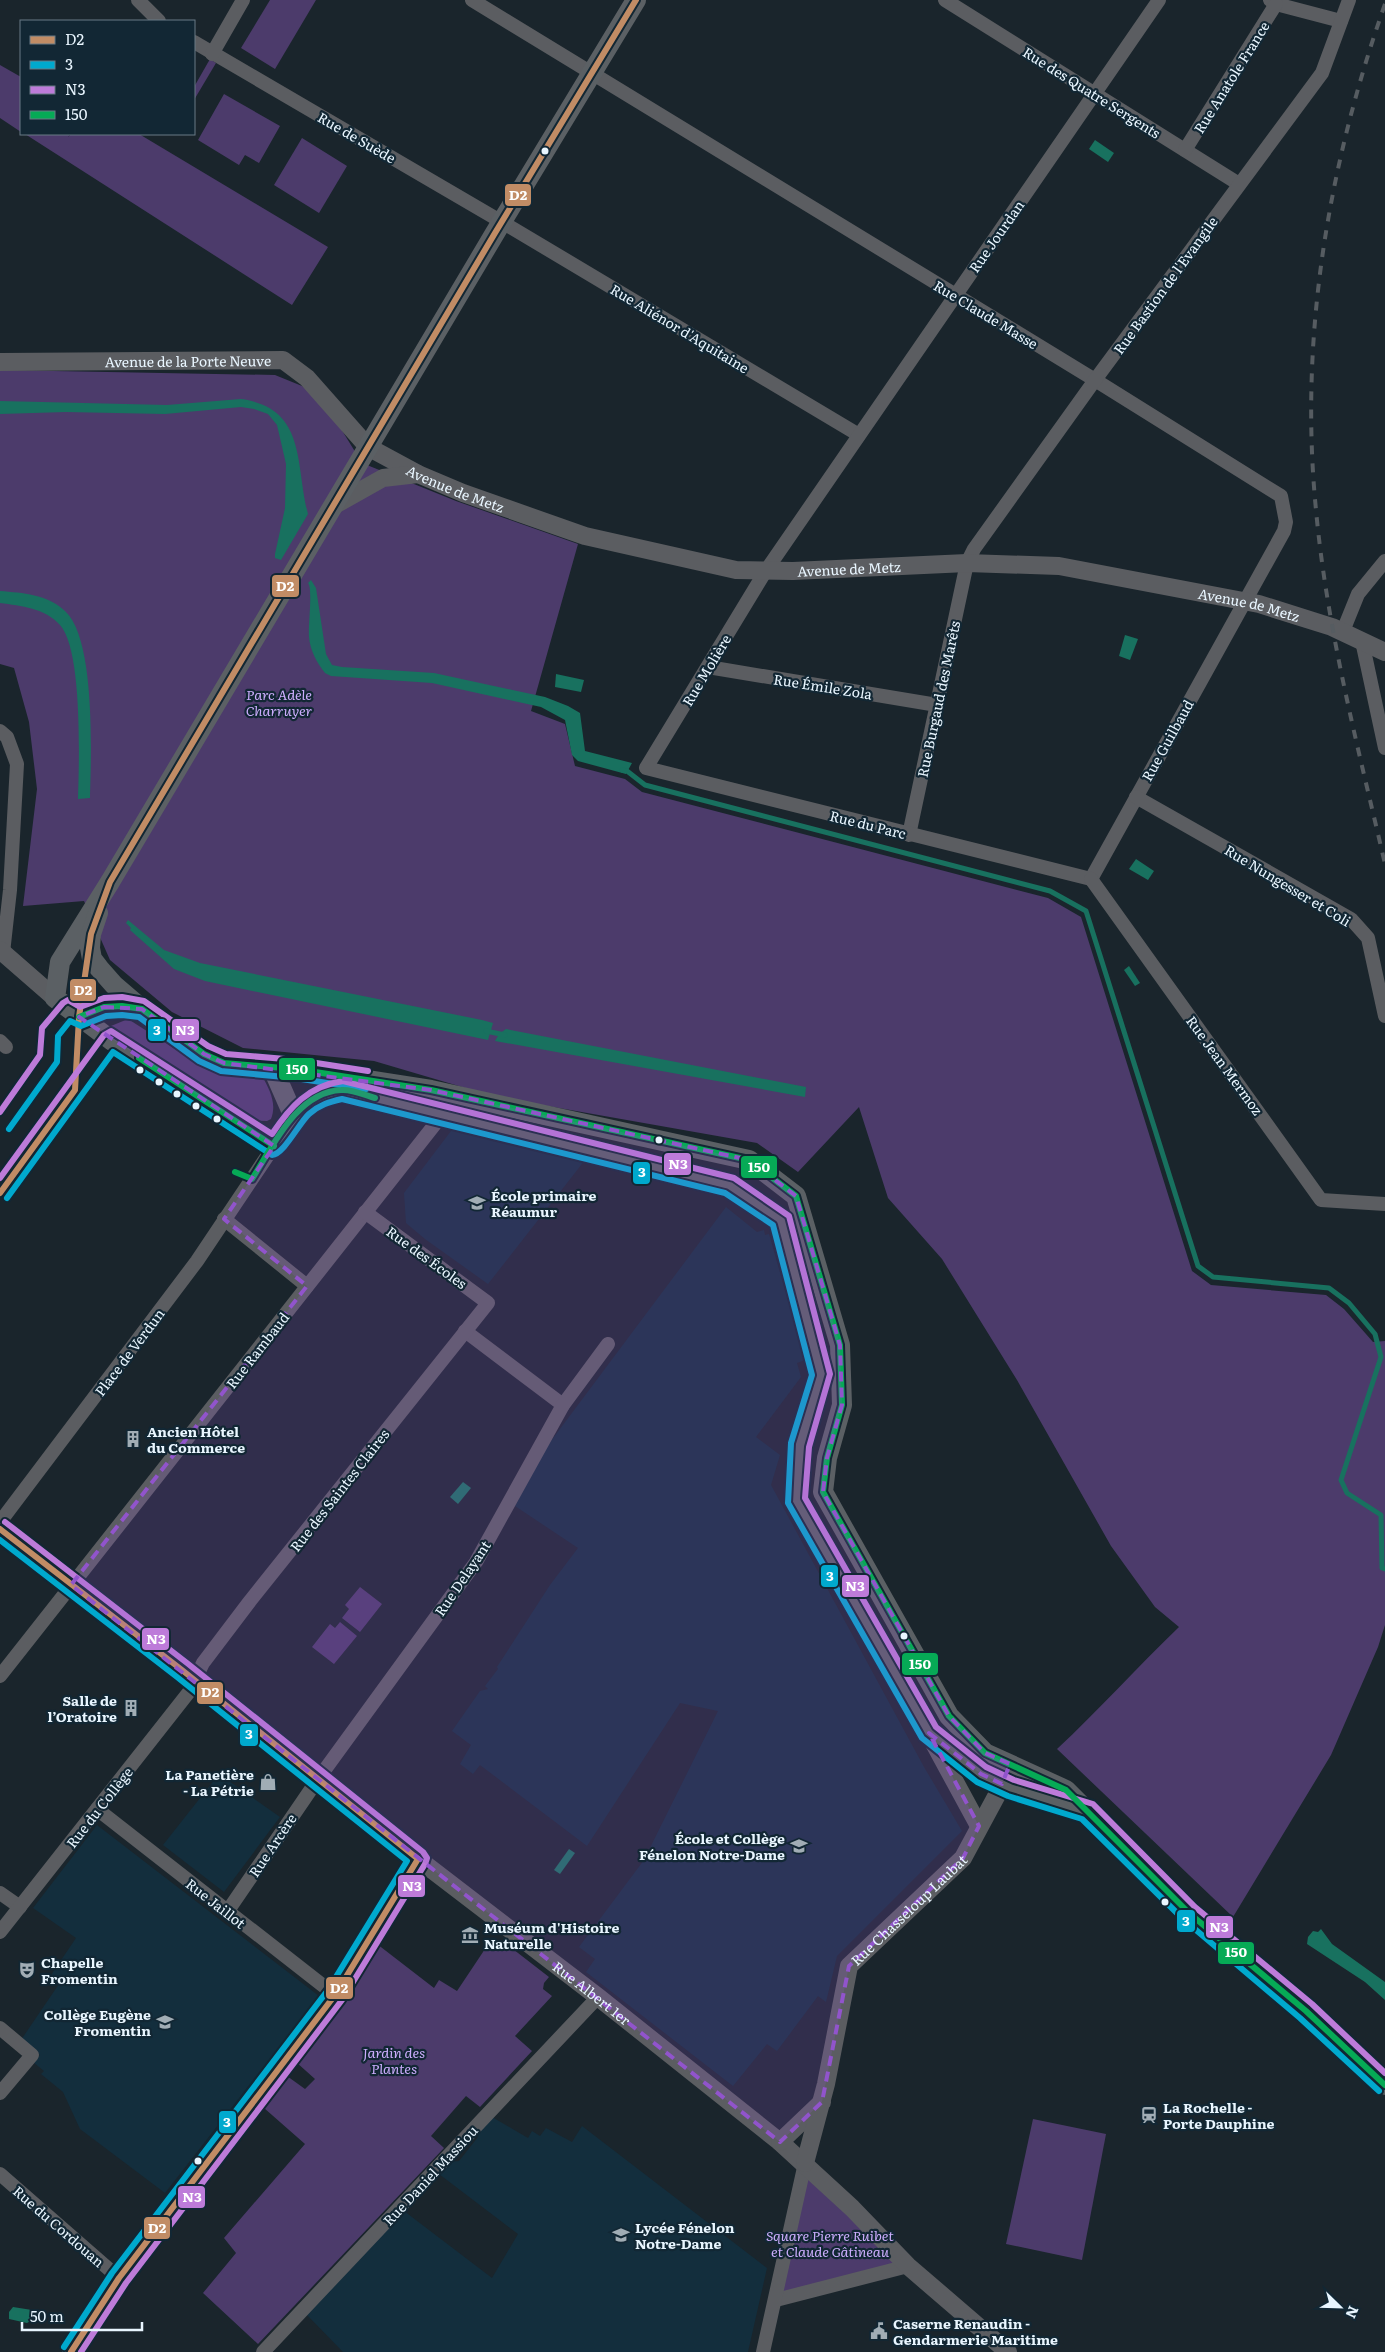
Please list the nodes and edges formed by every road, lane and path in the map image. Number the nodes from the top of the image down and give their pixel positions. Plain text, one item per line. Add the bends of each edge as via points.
1 (138, 0) edge
2 (243, 0) edge
3 (472, 0) edge
4 (636, 0) edge
5 (945, 0) edge
6 (1159, 0) edge
7 (1349, 0) edge
8 (1273, 2) edge
9 (159, 20) edge
10 (1341, 21) junction
11 (195, 43) edge
12 (212, 54) junction
13 (592, 72) junction
14 (1095, 93) junction
15 (1185, 150) junction
16 (1239, 184) junction
17 (502, 222) junction
18 (955, 295) junction
19 (0, 362) edge
20 (1095, 380) junction
21 (859, 435) junction
22 (368, 447) junction
23 (418, 474) junction
24 (333, 506) junction
25 (1385, 561) edge
26 (967, 563) junction
27 (765, 572) junction
28 (1244, 600) junction
29 (1343, 631) junction
30 (1362, 642) junction
31 (1385, 652) edge
32 (708, 667) junction
33 (937, 704) junction
34 (0, 731) edge
35 (1385, 748) edge
36 (646, 768) joint
37 (1136, 797) junction
38 (909, 835) junction
39 (1091, 879) junction
40 (110, 882) junction
41 (2, 951) edge
42 (55, 998) junction
43 (142, 1009) junction
44 (1385, 1016) edge
45 (79, 1017) junction
46 (273, 1069) junction
47 (443, 1114) junction
48 (294, 1117) junction
49 (274, 1146) junction
50 (1385, 1204) edge
51 (365, 1212) junction
52 (224, 1219) junction
53 (307, 1286) junction
54 (488, 1303) joint
55 (465, 1331) junction
56 (608, 1344) dead end
57 (563, 1405) junction
58 (0, 1522) edge
59 (0, 1529) edge
60 (72, 1585) junction
61 (0, 1676) edge
62 (194, 1680) junction
63 (929, 1733) junction
64 (1010, 1764) junction
65 (318, 1779) junction
66 (1002, 1784) junction
67 (97, 1809) junction
68 (1087, 1811) junction
69 (979, 1826) junction
70 (418, 1859) junction
71 (0, 1892) edge
72 (20, 1907) junction
73 (227, 1912) junction
74 (0, 1932) edge
75 (335, 1995) junction
76 (598, 1997) junction
77 (0, 2028) edge
78 (1385, 2085) edge
79 (0, 2093) edge
80 (822, 2102) junction
81 (780, 2142) junction
82 (805, 2163) junction
83 (0, 2174) edge
84 (908, 2266) junction
85 (119, 2278) junction
86 (776, 2300) junction
87 (70, 2352) edge
88 (263, 2352) edge
89 (763, 2352) edge
90 (1008, 2352) edge

1 - 9 street
2 - 12 street
3 - 13 street, Rue Claude Masse
4 - 13 main road
5 - 14 street, Rue des Quatre Sergents
6 - 14 street, Rue Jourdan
7 - 10 street, Rue Bastion de l'Evangile
8 - 10 street
8 - 15 street, Rue Anatole France
10 - 16 street, Rue Bastion de l'Evangile via 1322,73
11 - 12 street, Rue de Suède
12 - 17 street, Rue de Suède
13 - 17 main road
13 - 18 street, Rue Claude Masse
14 - 15 street, Rue des Quatre Sergents
14 - 18 street, Rue Jourdan
15 - 16 street, Rue des Quatre Sergents
16 - 20 street, Rue Bastion de l'Evangile
17 - 21 street, Rue Aliénor d'Aquitaine
17 - 22 main road
18 - 20 street, Rue Claude Masse
18 - 21 street, Rue Jourdan
19 - 22 street, Avenue de la Porte Neuve via 283,360 307,378
20 - 26 street, Rue Bastion de l'Evangile
20 - 28 street, Rue Claude Masse via 1281,496 1286,522 1284,531
21 - 27 street, Rue Jourdan
22 - 23 street, Avenue de Metz
22 - 24 main road
23 - 24 street via 383,478
23 - 27 street, Avenue de Metz via 585,536 736,570
24 - 40 main road
25 - 29 street via 1358,594
26 - 27 street, Avenue de Metz
26 - 28 street, Avenue de Metz via 1059,566
26 - 33 street, Rue Burgaud des Marêts
27 - 32 street, Rue Molière
28 - 29 street, Avenue de Metz via 1301,615
28 - 37 street, Rue Guilbaud
29 - 30 street, Avenue de Metz
30 - 31 street, Avenue de Metz
30 - 35 street
32 - 33 street, Rue Émile Zola
32 - 36 street, Rue Molière
33 - 38 street, Rue Burgaud des Marêts
34 - 41 street via 7,737 17,764 10,890
36 - 38 street, Rue du Parc
37 - 39 street, Rue Guilbaud
37 - 44 street, Rue Nungesser et Coli via 1351,919 1368,938
38 - 39 street, Rue du Parc
39 - 50 street, Rue Jean Mermoz via 1322,1200
40 - 42 main road via 60,962
40 - 43 main road via 91,934 92,959 114,986
41 - 42 street
42 - 45 main road
43 - 45 main road via 104,1006
43 - 46 main road via 204,1054 224,1063
45 - 49 main road
46 - 48 main road
46 - 64 main road via 296,1069 431,1090 749,1160 796,1196 840,1345 842,1405 827,1458 823,1492 949,1716 985,1753
47 - 48 main road via 342,1090 316,1096
47 - 51 street, Rue Rambaud
47 - 63 main road via 729,1185 781,1220 821,1375 800,1445 796,1500
48 - 49 main road
49 - 52 street, Place de Verdun
51 - 53 street, Rue Rambaud
51 - 54 street, Rue des Écoles
52 - 53 street
52 - 58 street, Place de Verdun via 148,1329
53 - 60 street, Rue Rambaud
54 - 55 street, Rue des Saintes Claires
55 - 57 street
55 - 62 street, Rue des Saintes Claires via 250,1602 203,1663
56 - 57 street, Rue Delayant
57 - 65 street, Rue Delayant via 476,1562
59 - 60 street, Rue Albert 1er
60 - 61 street, Rue Rambaud
60 - 62 street, Rue Albert 1er
62 - 65 street, Rue Albert 1er
62 - 67 street, Rue du Collège via 189,1692
63 - 66 main road via 981,1774
63 - 69 street
64 - 66 street, Rue Chasseloup Laubat
64 - 68 main road via 1066,1790
65 - 70 street, Rue Albert 1er
65 - 73 street, Rue Arcère
66 - 68 main road
66 - 69 street, Rue Chasseloup Laubat
67 - 72 street, Rue du Collège
67 - 73 street, Rue Jaillot
68 - 78 main road via 1189,1913 1306,2010
69 - 80 street, Rue Chasseloup Laubat via 963,1858 849,1966
70 - 75 street
70 - 76 street, Rue Albert 1er
71 - 72 street
72 - 74 street, Rue du Collège
73 - 75 street, Rue Jaillot
75 - 85 street
76 - 81 street, Rue Albert 1er
76 - 88 street, Rue Daniel Massiou
77 - 79 street via 32,2055
80 - 81 street
80 - 82 street, Rue Chasseloup Laubat
81 - 82 street, Rue Albert 1er
82 - 84 street, Rue Albert 1er
82 - 86 street
83 - 85 street, Rue du Cordouan
84 - 86 street
84 - 90 street, Rue Albert 1er
85 - 87 street
86 - 89 street

